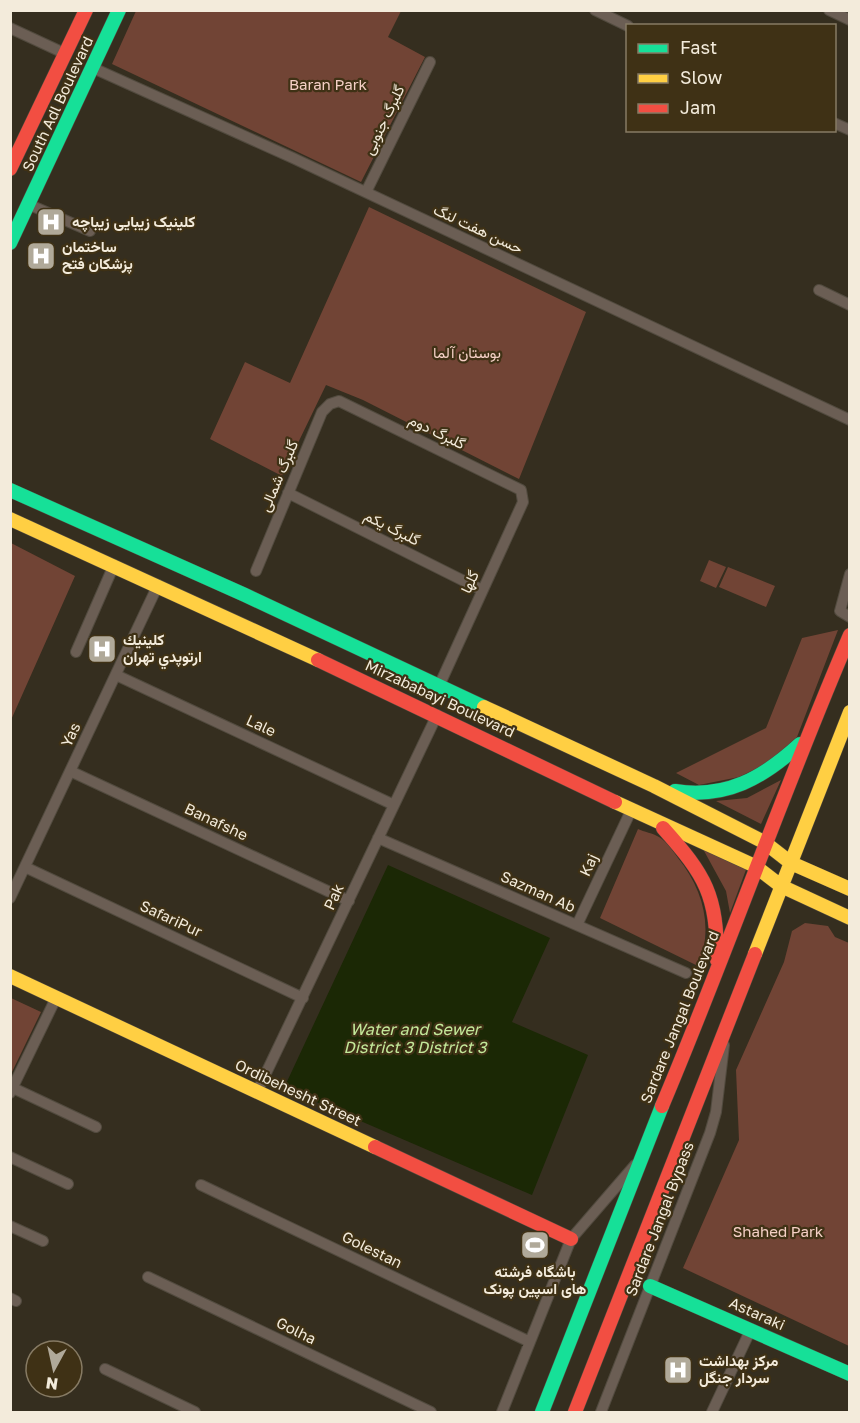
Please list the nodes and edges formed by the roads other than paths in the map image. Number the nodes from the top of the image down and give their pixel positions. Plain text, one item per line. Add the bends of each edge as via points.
1 (86, 10) edge
2 (119, 10) edge
3 (595, 10) edge
4 (829, 10) edge
5 (849, 20) edge
6 (626, 26) edge
7 (10, 28) edge
8 (66, 54) junction
9 (430, 62) dead end
10 (93, 68) junction
11 (10, 169) edge
12 (366, 192) junction
13 (30, 205) junction
14 (90, 231) dead end
15 (10, 243) edge
16 (819, 290) dead end
17 (849, 305) edge
18 (339, 400) joint
19 (849, 420) edge
20 (10, 490) edge
21 (522, 490) joint
22 (288, 493) junction
23 (10, 519) edge
24 (114, 565) junction
25 (256, 571) dead end
26 (849, 574) edge
27 (158, 585) junction
28 (483, 590) junction
29 (849, 617) edge
30 (849, 635) edge
31 (76, 652) dead end
32 (116, 675) junction
33 (439, 686) junction
34 (849, 712) edge
35 (437, 715) junction
36 (805, 740) junction
37 (70, 771) junction
38 (654, 786) junction
39 (394, 805) junction
40 (628, 818) dead end
41 (659, 823) junction
42 (378, 838) junction
43 (764, 842) junction
44 (791, 863) junction
45 (755, 866) junction
46 (25, 867) junction
47 (781, 886) junction
48 (849, 889) edge
49 (10, 898) edge
50 (349, 901) junction
51 (849, 918) edge
52 (577, 926) junction
53 (687, 973) dead end
54 (717, 975) junction
55 (10, 976) edge
56 (56, 998) junction
57 (303, 998) junction
58 (726, 1031) junction
59 (12, 1091) edge
60 (257, 1092) junction
61 (96, 1127) dead end
62 (10, 1157) edge
63 (639, 1160) junction
64 (68, 1184) dead end
65 (201, 1185) dead end
66 (10, 1226) edge
67 (571, 1239) junction
68 (43, 1241) dead end
69 (148, 1277) dead end
70 (650, 1286) junction
71 (751, 1329) junction
72 (530, 1342) junction
73 (105, 1369) dead end
74 (849, 1374) edge
75 (195, 1413) edge
76 (431, 1413) edge
77 (502, 1413) edge
78 (542, 1413) edge
79 (574, 1413) edge
80 (601, 1413) edge
81 (712, 1413) edge

1 - 8 main road, South Adl Boulevard
2 - 10 main road, South Adl Boulevard
3 - 6 street
4 - 5 street
7 - 8 street
8 - 11 main road, South Adl Boulevard
9 - 12 street, گلبرگ جنوبی
10 - 12 street, حسن هفت لنگ
10 - 13 main road, South Adl Boulevard
12 - 19 street, حسن هفت لنگ
13 - 14 street
13 - 15 main road, South Adl Boulevard
16 - 17 street
18 - 21 street, گلبرگ دوم
18 - 22 street, گلبرگ شمالی via 322,412
20 - 33 main road, Mirzababayi Boulevard
21 - 28 street, گلها via 523,502
22 - 25 street, گلبرگ شمالی
22 - 28 street, گلبرگ یکم
23 - 24 main road, Mirzababayi Boulevard
24 - 27 main road, Mirzababayi Boulevard
24 - 31 street
26 - 29 street via 840,610
27 - 32 street, Yas
27 - 35 main road, Mirzababayi Boulevard
28 - 33 street, گلها
30 - 36 main road, Sardare Jangal Boulevard
32 - 37 street, Yas
32 - 39 street, Lale
33 - 38 main road, Mirzababayi Boulevard
34 - 44 main road
35 - 39 street, Pak
35 - 41 main road, Mirzababayi Boulevard
36 - 38 main road via 762,775 729,791 692,795
36 - 43 main road, Sardare Jangal Boulevard
37 - 46 street, Yas
37 - 50 street, Banafshe
38 - 43 main road, Mirzababayi Boulevard
39 - 42 street, Pak
40 - 52 street, Kaj
41 - 45 main road, Mirzababayi Boulevard
41 - 54 main road via 696,865 710,890 718,922
42 - 50 street, Pak
42 - 52 street, Sazman Ab
43 - 44 main road, Mirzababayi Boulevard
43 - 45 main road, Sardare Jangal Boulevard
44 - 47 main road
44 - 48 main road, Mirzababayi Boulevard
45 - 47 main road, Mirzababayi Boulevard
45 - 54 main road, Sardare Jangal Boulevard
46 - 49 street, Yas
46 - 57 street, SafariPur
47 - 51 main road, Mirzababayi Boulevard
47 - 58 main road
50 - 57 street, Pak
52 - 53 street, Sazman Ab
54 - 63 main road, Sardare Jangal Boulevard
55 - 56 main road, Ordibehesht Street
56 - 59 street
56 - 60 main road, Ordibehesht Street
57 - 60 street, Pak
58 - 70 street, Sardare Jangal Bypass via 710,1133
58 - 79 main road
59 - 61 street
60 - 67 main road, Ordibehesht Street
62 - 64 street
63 - 67 street
63 - 78 main road, Sardare Jangal Boulevard
65 - 72 street, Golestan
66 - 68 street
67 - 72 street
69 - 76 street, Golha
70 - 71 main road, Astaraki
70 - 80 street, Sardare Jangal Bypass
71 - 74 main road, Astaraki
71 - 81 street
72 - 77 street
73 - 75 street

